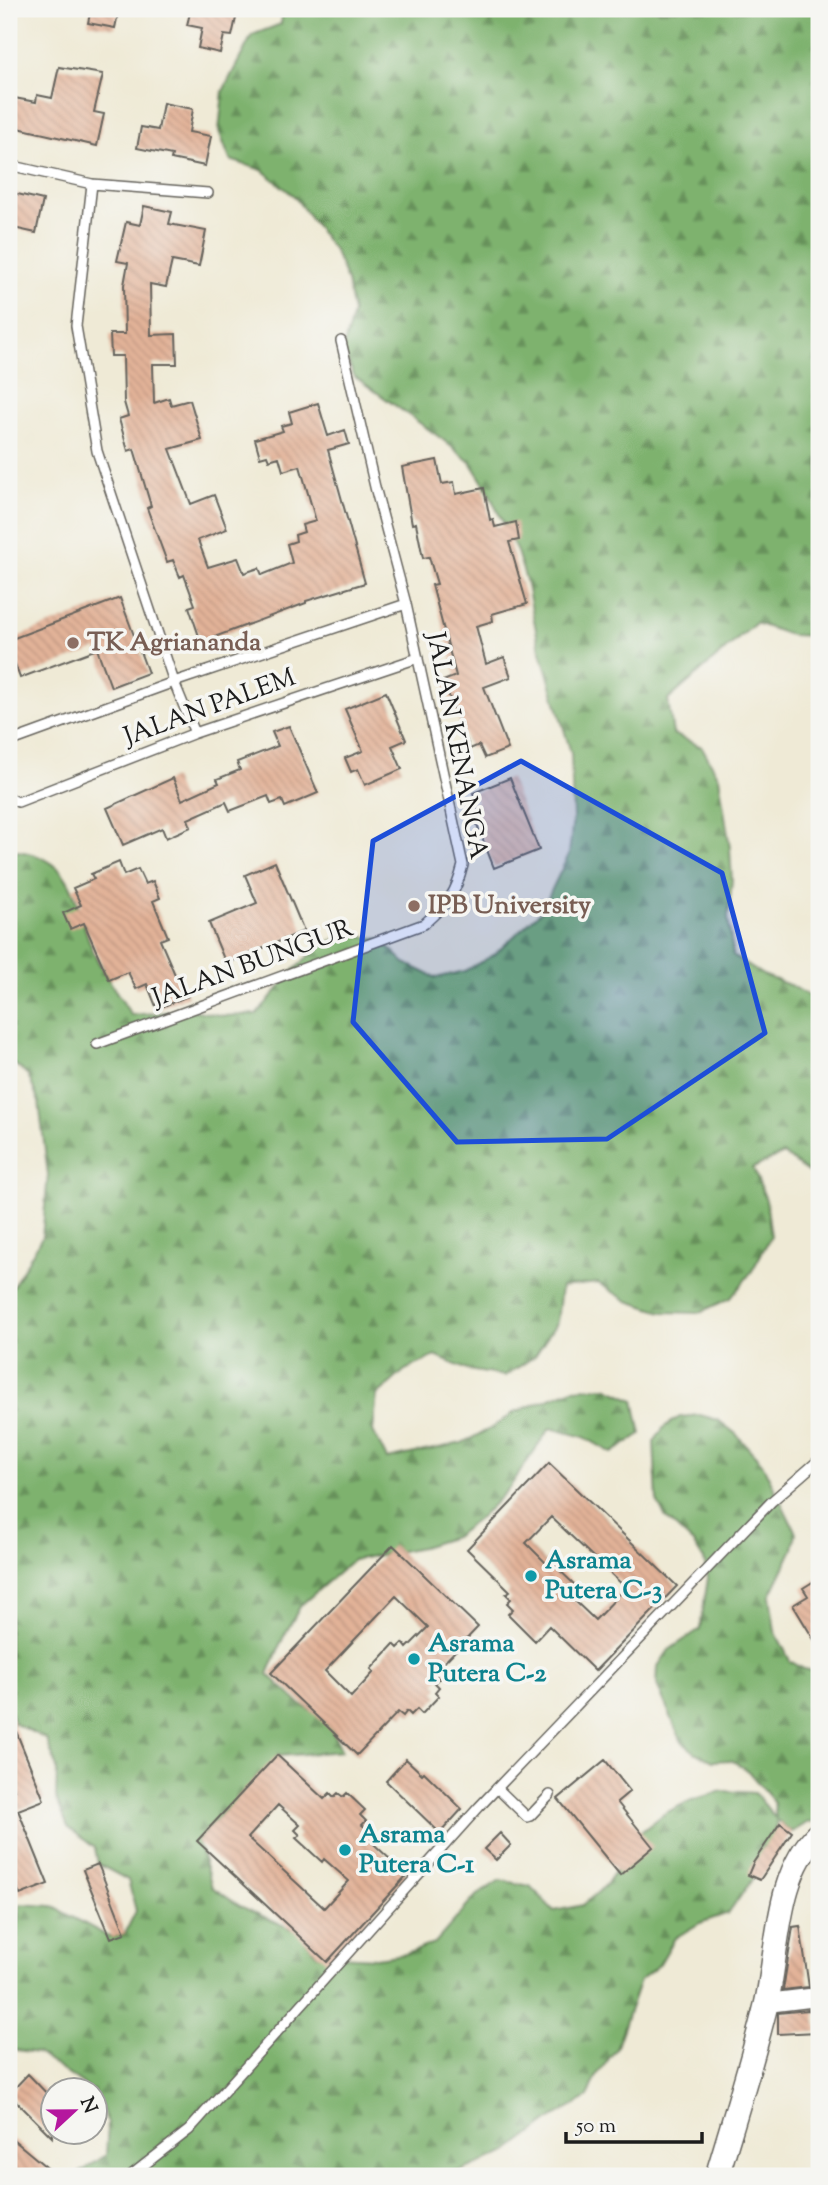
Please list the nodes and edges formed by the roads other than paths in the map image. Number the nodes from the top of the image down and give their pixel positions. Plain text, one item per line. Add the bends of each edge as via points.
1 (9, 165) edge
2 (92, 184) junction
3 (208, 194) dead end
4 (341, 341) dead end
5 (406, 604) junction
6 (418, 658) junction
7 (174, 682) junction
8 (195, 733) junction
9 (9, 742) edge
10 (13, 800) edge
11 (424, 924) joint
12 (97, 1044) dead end
13 (819, 1461) edge
14 (497, 1788) junction
15 (550, 1794) dead end
16 (819, 1833) edge
17 (819, 2001) edge
18 (767, 2003) junction
19 (130, 2176) edge
20 (718, 2176) edge

1 - 2 lane
2 - 3 lane
2 - 7 lane via 76,326 97,451
4 - 5 lane, JALAN KENANGA
5 - 6 lane, JALAN KENANGA
5 - 7 lane, JALAN PALEM
6 - 8 lane, JALAN PALEM
6 - 11 lane, JALAN KENANGA via 463,865 449,901
7 - 8 lane
7 - 9 lane, JALAN PALEM
8 - 10 lane, JALAN PALEM
11 - 12 lane, JALAN BUNGUR
13 - 14 lane via 772,1501
14 - 15 lane via 527,1817
14 - 19 lane via 188,2130
16 - 18 street via 807,1844 791,1880 776,1937
17 - 18 street
18 - 20 street

